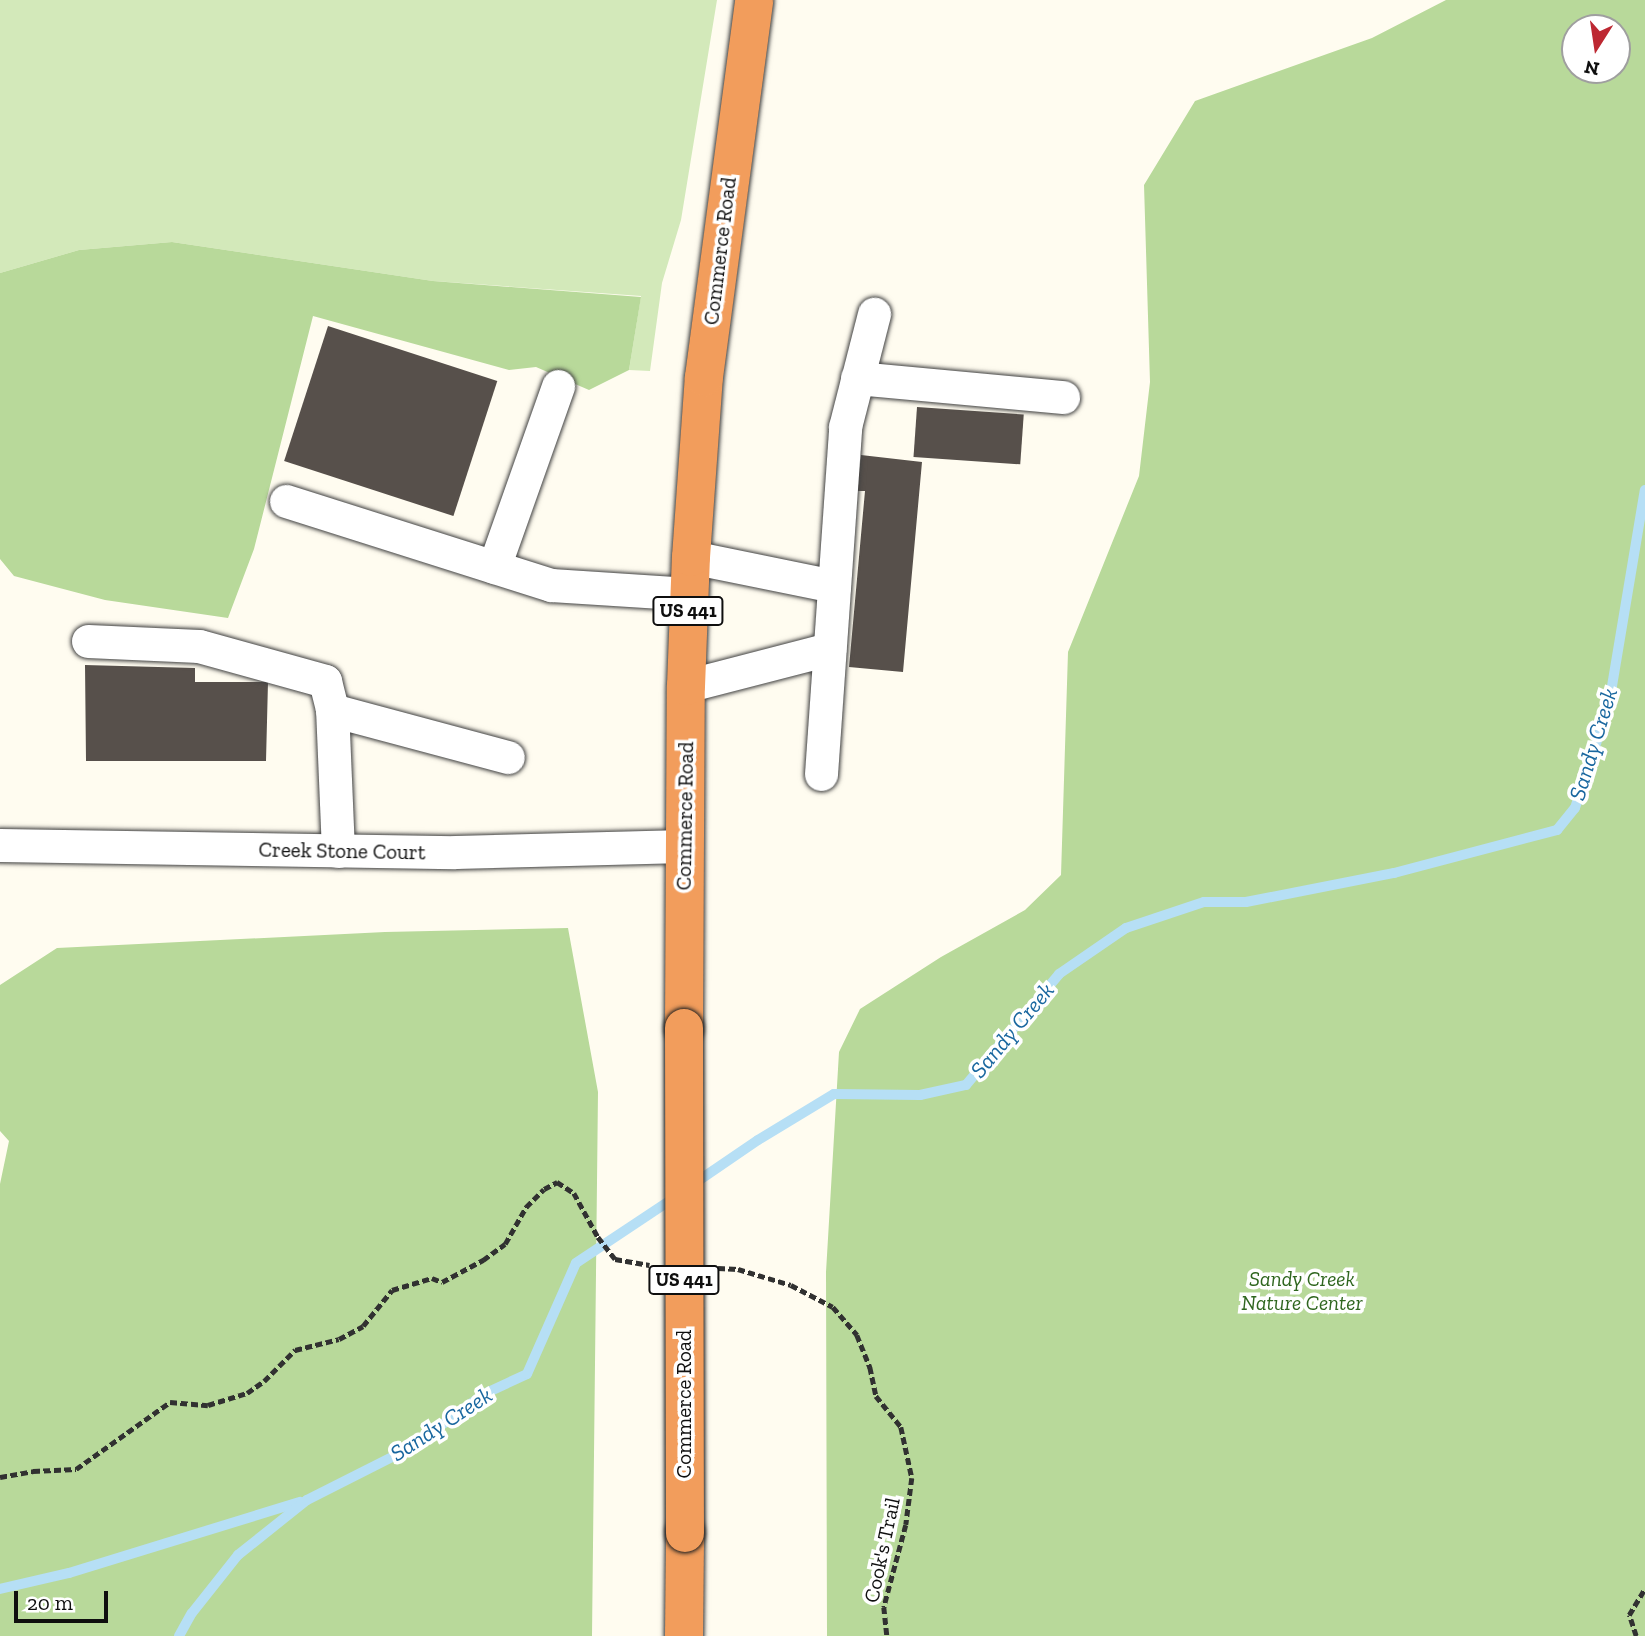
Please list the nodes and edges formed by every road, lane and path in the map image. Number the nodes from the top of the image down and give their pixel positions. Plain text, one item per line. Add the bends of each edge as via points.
1 (754, 0) edge
2 (874, 314) dead end
3 (858, 378) junction
4 (558, 386) dead end
5 (1063, 397) dead end
6 (286, 501) dead end
7 (691, 557) junction
8 (494, 567) junction
9 (834, 586) junction
10 (689, 594) junction
11 (88, 641) dead end
12 (829, 649) junction
13 (686, 686) junction
14 (332, 710) junction
15 (508, 757) dead end
16 (821, 774) dead end
17 (0, 845) edge
18 (684, 846) junction
19 (338, 850) junction
20 (656, 1265) dead end
21 (711, 1268) dead end
22 (0, 1478) edge
23 (1645, 1588) edge
24 (684, 1636) edge
25 (887, 1636) edge
26 (1636, 1636) edge

1 - 7 highway, Commerce Road / US 441 via 704,376
2 - 3 street
3 - 5 street
3 - 9 street via 845,427
4 - 8 street
6 - 8 street
7 - 9 street
7 - 10 highway, Commerce Road / US 441
8 - 10 street via 551,585
9 - 12 street
10 - 13 highway, Commerce Road / US 441
11 - 14 street via 199,646 325,681
12 - 13 street
12 - 16 street
13 - 18 highway, Commerce Road / US 441
14 - 15 street
14 - 19 street
17 - 19 street, Creek Stone Court
18 - 19 street, Creek Stone Court
18 - 24 highway, Commerce Road / US 441, bridge
20 - 22 path via 615,1259 574,1193 557,1182 526,1207 505,1244 482,1260 442,1282 432,1278 392,1290 363,1326 339,1339 295,1350 247,1393 208,1405 170,1402 76,1469
21 - 25 path, Cook's Trail via 751,1273 819,1297 845,1319 861,1342 876,1396 901,1427 912,1478 906,1525 884,1607
23 - 26 path via 1629,1615

